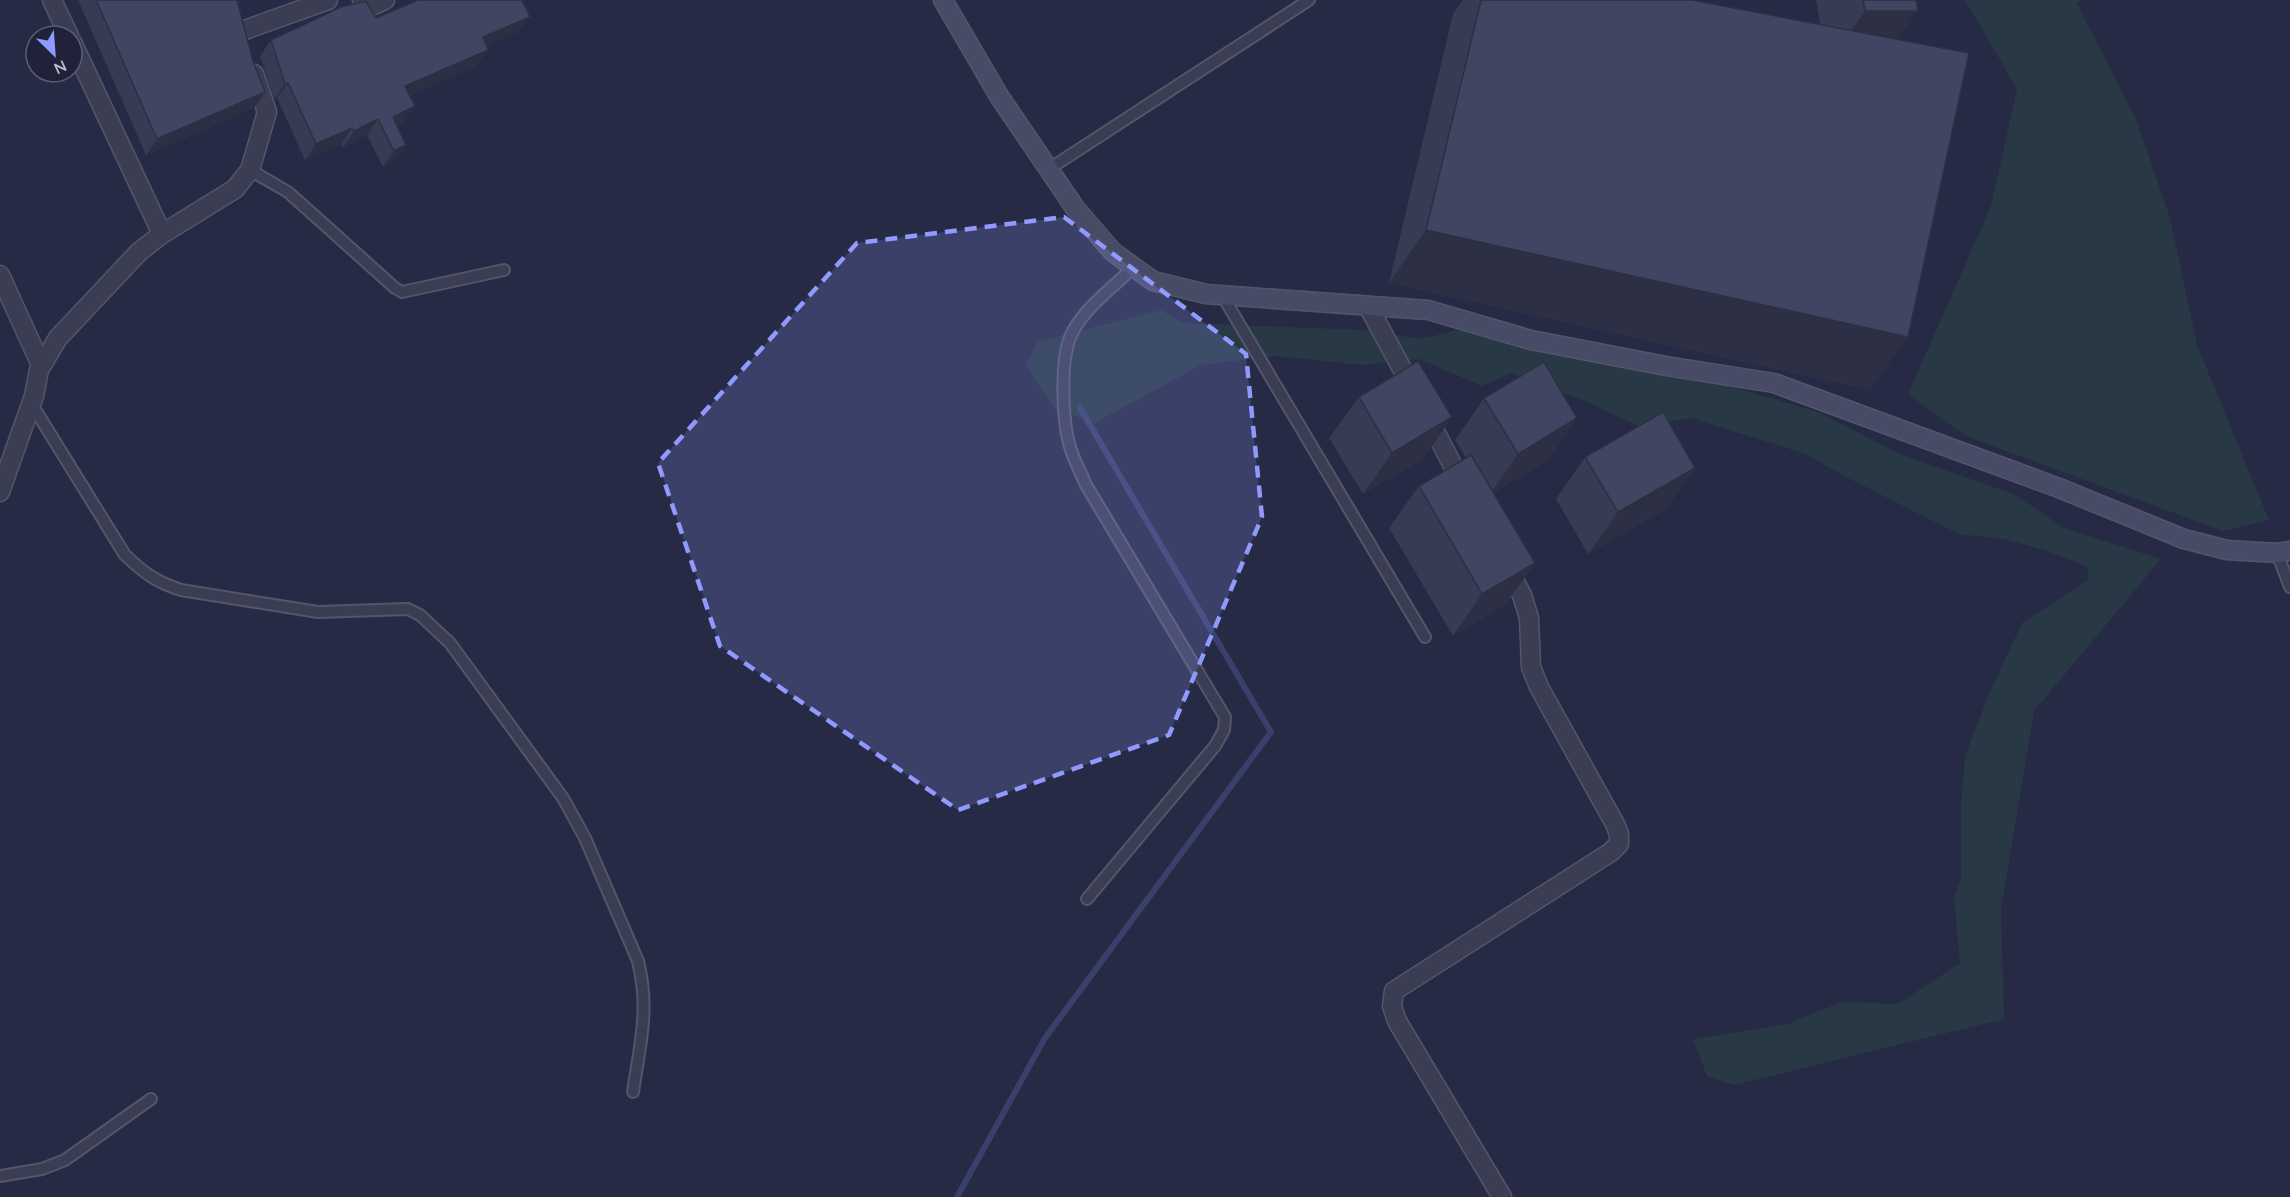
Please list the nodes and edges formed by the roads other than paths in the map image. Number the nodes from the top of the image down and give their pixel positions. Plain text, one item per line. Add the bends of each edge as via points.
1 (52, 0) edge
2 (328, 0) edge
3 (362, 0) edge
4 (385, 0) edge
5 (943, 0) edge
6 (1309, 0) edge
7 (236, 10) edge
8 (63, 24) edge
9 (242, 31) junction
10 (84, 68) edge
11 (1049, 169) junction
12 (250, 170) junction
13 (162, 234) junction
14 (1134, 267) junction
15 (504, 270) dead end
16 (0, 275) edge
17 (1222, 295) junction
18 (1368, 306) junction
19 (41, 365) junction
20 (31, 403) junction
21 (0, 492) edge
22 (1472, 502) edge
23 (2283, 552) edge
24 (1500, 554) edge
25 (2290, 587) edge
26 (1425, 638) dead end
27 (1087, 899) dead end
28 (633, 1092) dead end
29 (151, 1099) dead end
30 (0, 1176) edge
31 (1502, 1197) edge

1 - 8 street
2 - 9 street
3 - 4 street via 371,6
5 - 11 street via 999,96
6 - 11 lane
7 - 9 street
9 - 12 street via 267,112
10 - 13 street
11 - 14 street via 1113,252
12 - 13 street via 235,189
12 - 15 lane via 288,192 402,292
13 - 19 street via 139,252 58,338
14 - 17 street via 1153,281
14 - 27 lane via 1085,314 1072,332 1064,359 1065,425 1086,485 1225,717 1224,730 1215,746
16 - 19 street
17 - 18 street
17 - 26 lane
18 - 22 street
18 - 23 street via 1428,310 1531,340 1774,383 2059,488 2184,539 2227,550
19 - 20 street
20 - 21 street
20 - 28 lane via 125,555 160,583 181,590 318,612 408,609 420,615 450,644 575,817 638,961 646,1010
23 - 25 lane
24 - 31 street via 1522,595 1529,618 1531,667 1539,687 1619,834 1619,844 1611,852 1394,991 1392,1006 1397,1020
29 - 30 lane via 65,1160 42,1169

